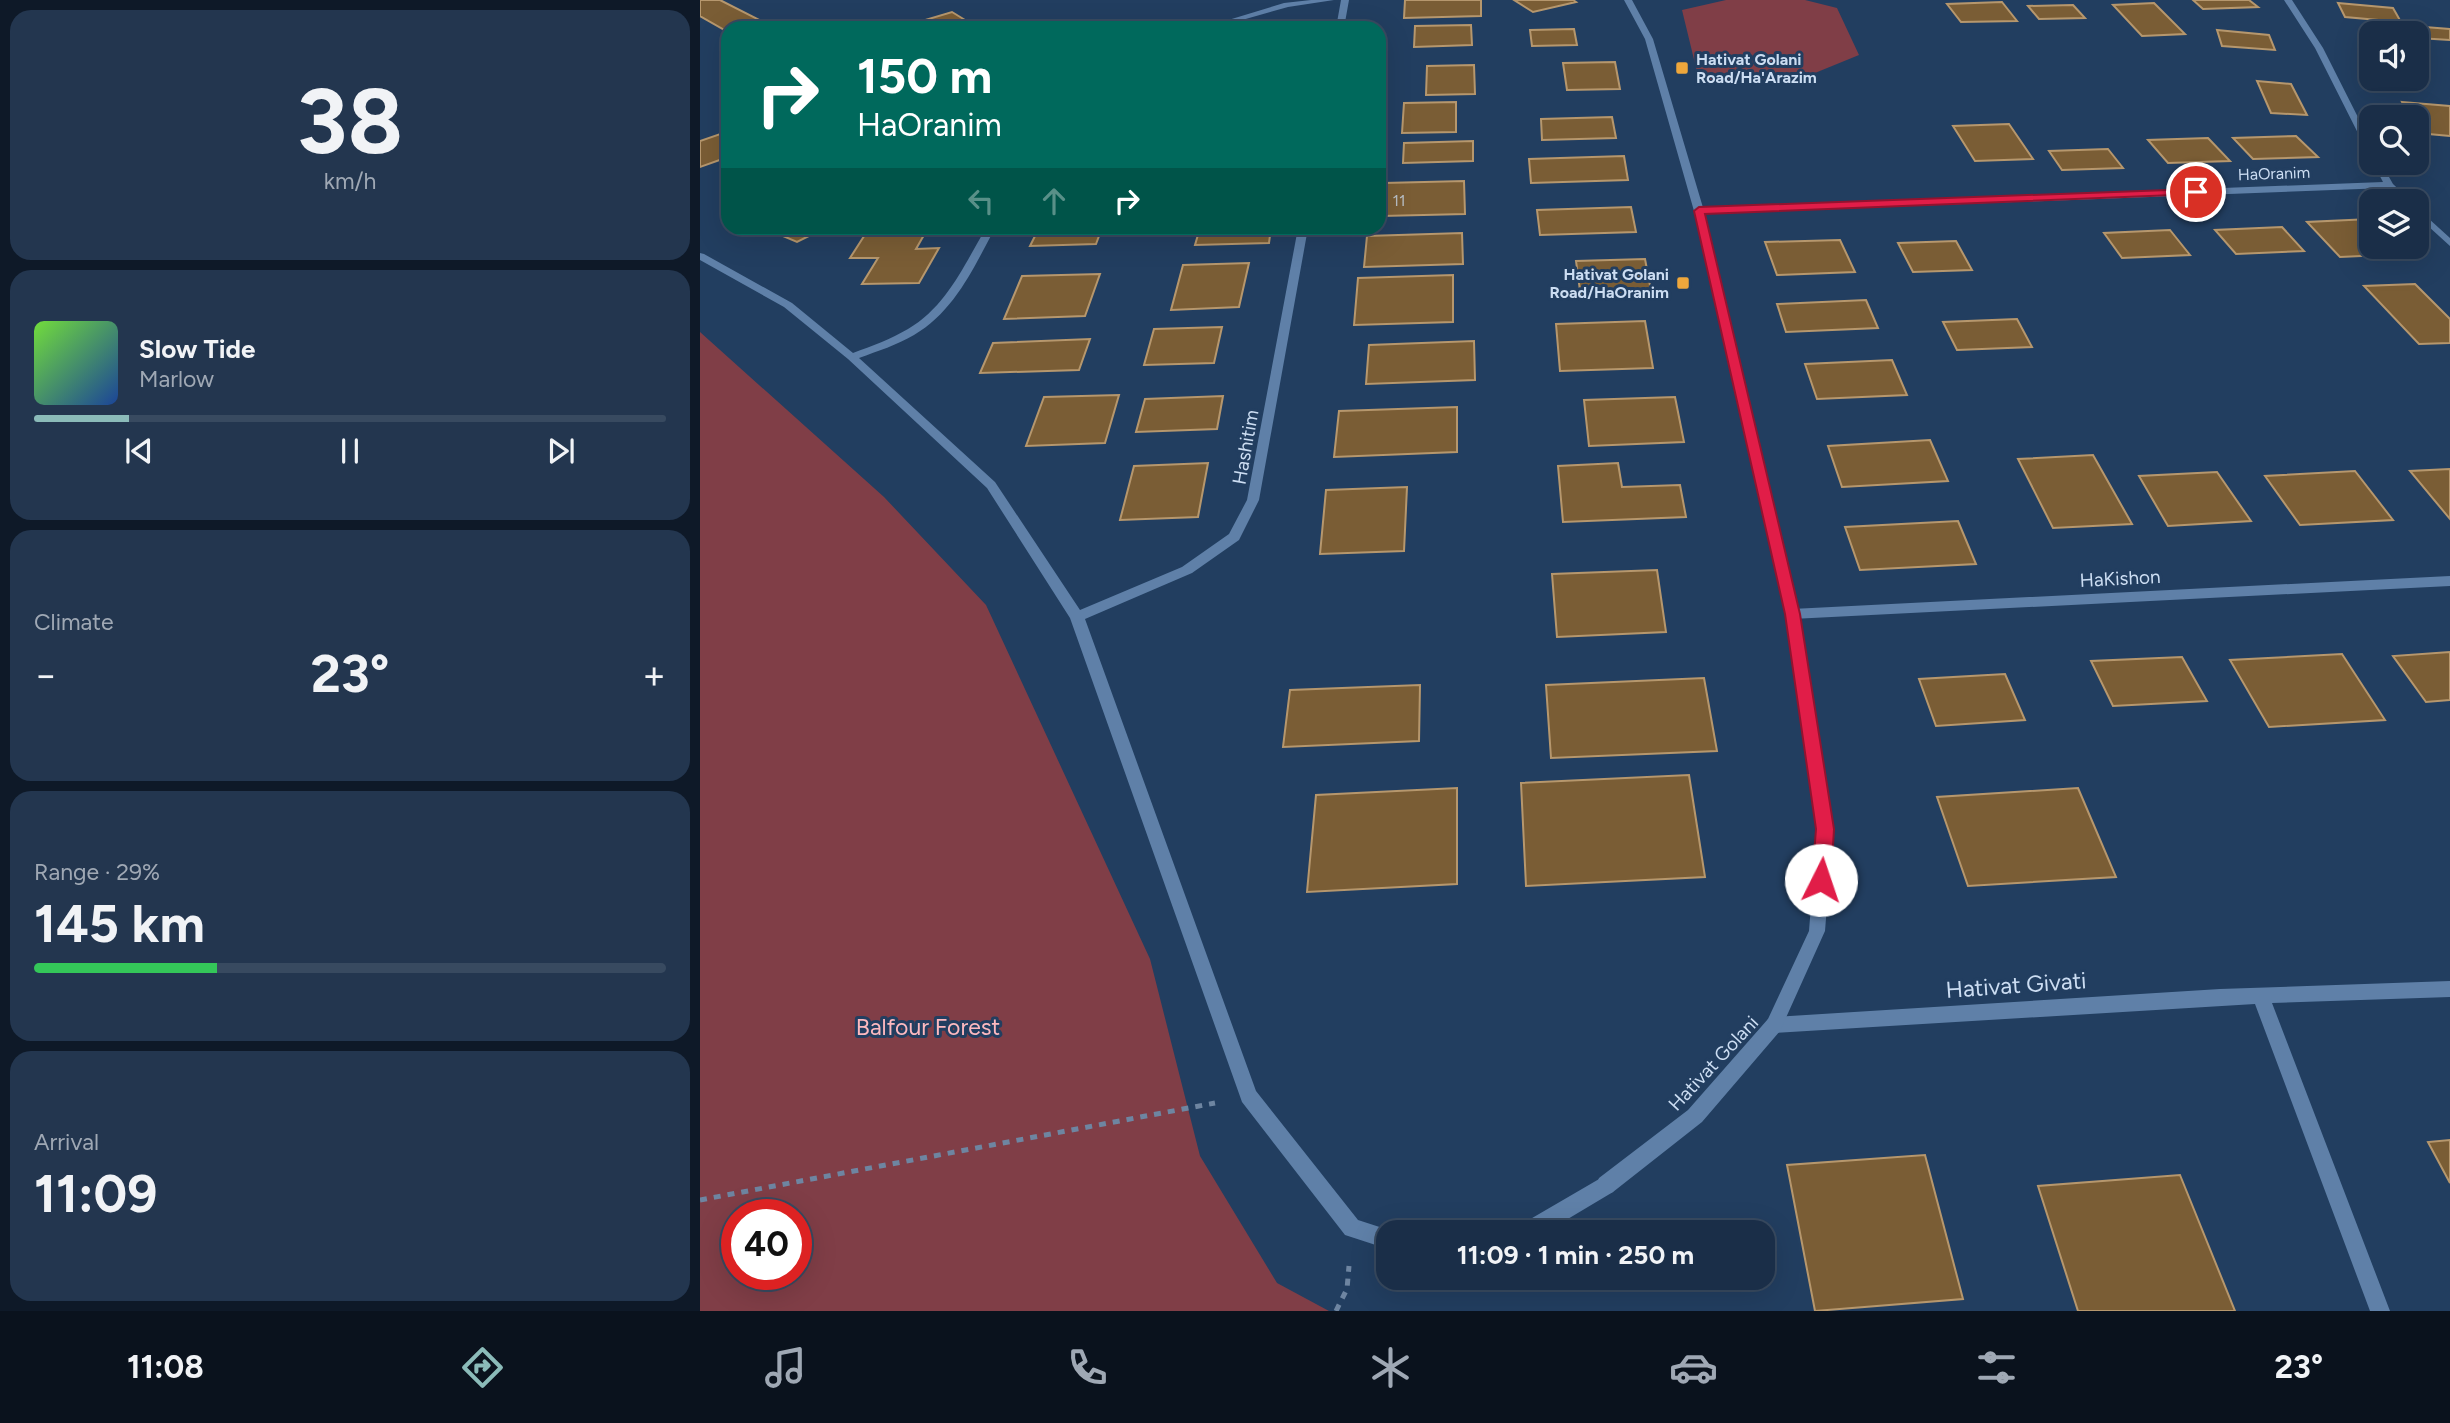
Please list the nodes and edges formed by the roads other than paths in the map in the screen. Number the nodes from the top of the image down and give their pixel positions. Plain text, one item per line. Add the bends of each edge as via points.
1 (1330, 0) edge
2 (1345, 0) edge
3 (1630, 0) edge
4 (2288, 0) edge
5 (1229, 21) edge
6 (1341, 21) edge
7 (2359, 127) edge
8 (2384, 175) edge
9 (2389, 185) junction
10 (2393, 189) edge
11 (1699, 211) junction
12 (2429, 223) edge
13 (986, 235) edge
14 (1302, 235) edge
15 (2450, 243) edge
16 (700, 256) edge
17 (852, 357) junction
18 (2450, 581) edge
19 (1792, 614) junction
20 (1077, 617) junction
21 (2450, 989) edge
22 (2260, 995) junction
23 (1774, 1025) junction
24 (1547, 1220) edge
25 (1376, 1235) edge
26 (2380, 1311) edge

1 - 5 street via 1264,10
2 - 6 street
3 - 11 street, Hativat Golani via 1649,39
4 - 7 street via 2319,48
8 - 9 street
9 - 10 street
9 - 11 street, HaOranim
11 - 19 street, Hativat Golani
12 - 15 street
13 - 17 street via 952,297 937,313 912,331
14 - 20 street, Hashitim via 1253,500 1234,537 1187,570
16 - 17 street via 788,305
17 - 20 street via 991,485
18 - 19 street, HaKishon
19 - 23 street, Hativat Golani via 1825,829 1817,931
20 - 25 street via 1249,1096 1352,1228
21 - 22 street, Hativat Givati
22 - 23 street, Hativat Givati
22 - 26 street
23 - 24 street, Hativat Golani via 1695,1116 1606,1185

